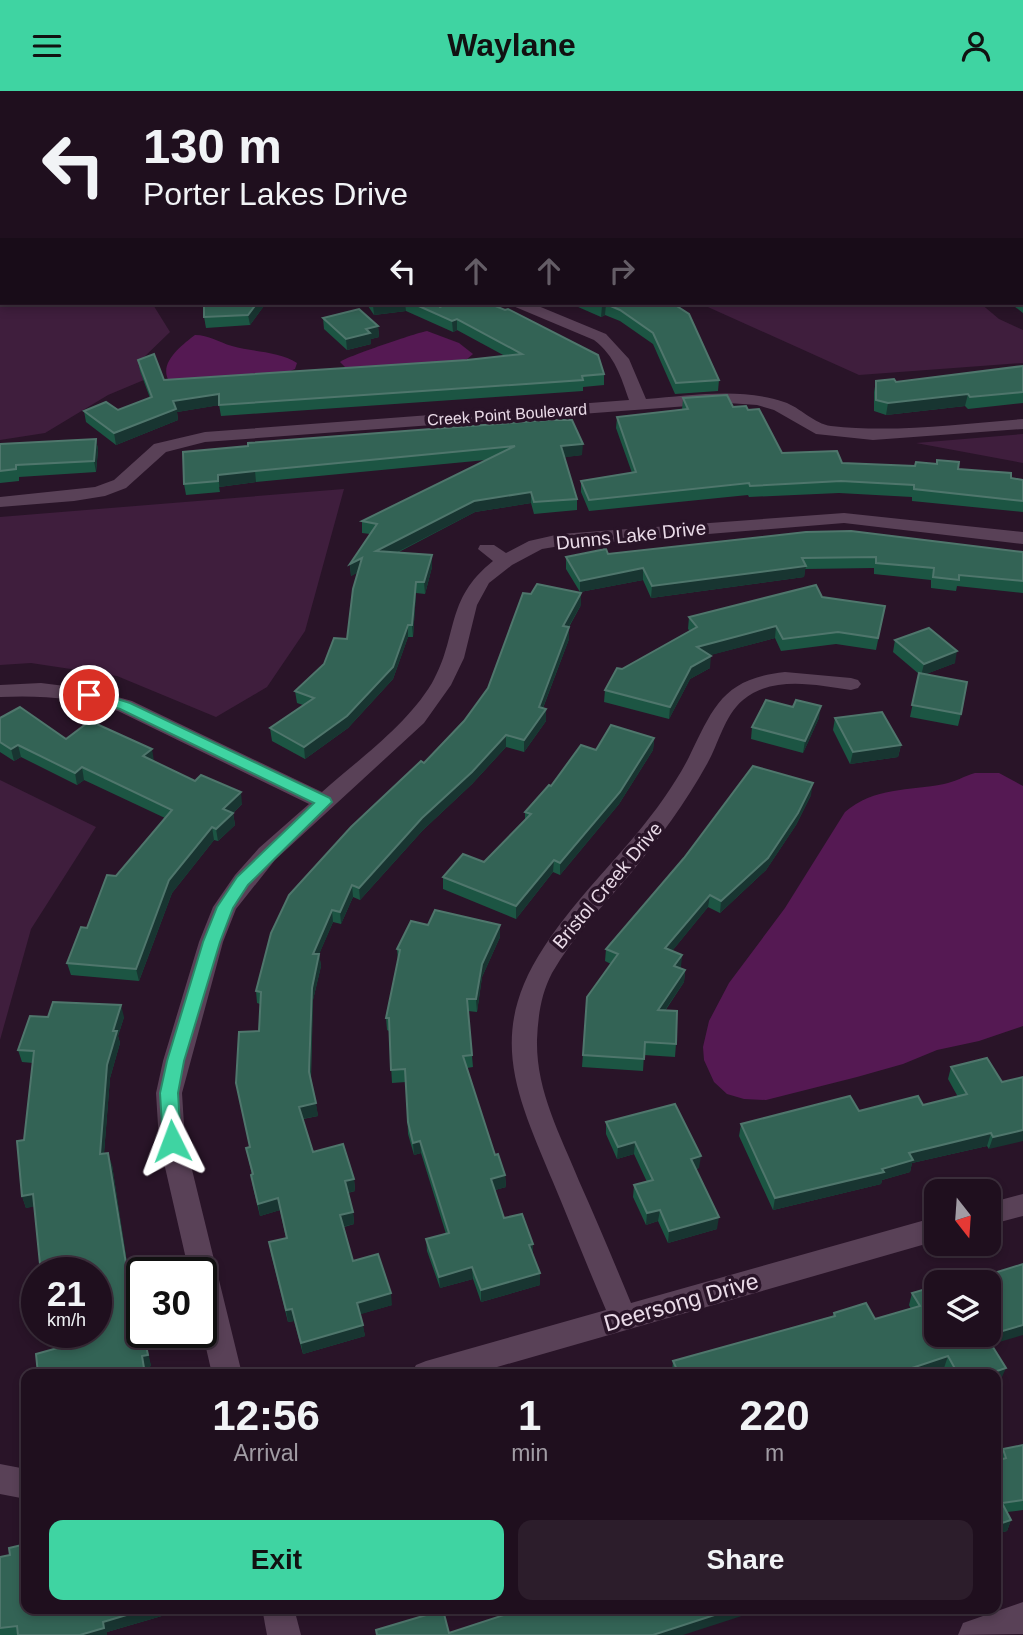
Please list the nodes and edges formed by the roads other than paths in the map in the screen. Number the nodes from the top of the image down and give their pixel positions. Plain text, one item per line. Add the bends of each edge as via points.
1 (523, 305) edge
2 (639, 404) junction
3 (1023, 423) edge
4 (0, 502) edge
5 (1023, 538) edge
6 (851, 684) dead end
7 (0, 691) edge
8 (324, 802) junction
9 (1023, 1205) edge
10 (1001, 1211) edge
11 (924, 1232) edge
12 (624, 1319) junction
13 (226, 1369) edge
14 (444, 1369) edge
15 (0, 1479) edge
16 (21, 1484) edge
17 (279, 1614) edge
18 (1023, 1618) edge
19 (284, 1635) edge
20 (975, 1635) edge

1 - 2 street via 612,345 622,357
2 - 3 street, Creek Point Boulevard via 758,400 821,430 849,435
2 - 4 street, Creek Point Boulevard via 205,437 160,448 120,484 99,492
5 - 8 street, Dunns Lake Drive via 871,519 815,519 560,540 496,555 467,605 454,658 441,685 416,718
6 - 12 street, Bristol Creek Drive via 799,676 771,680 747,688 727,702 715,719 703,755 667,812 572,923 533,986 525,1064 537,1112
7 - 8 street via 41,689 89,695 125,706
8 - 13 street, Dunns Lake Drive via 251,872 225,907 169,1093 172,1141
9 - 10 street
11 - 12 street, Deersong Drive
12 - 14 street, Deersong Drive
15 - 16 street
17 - 19 street
18 - 20 street

